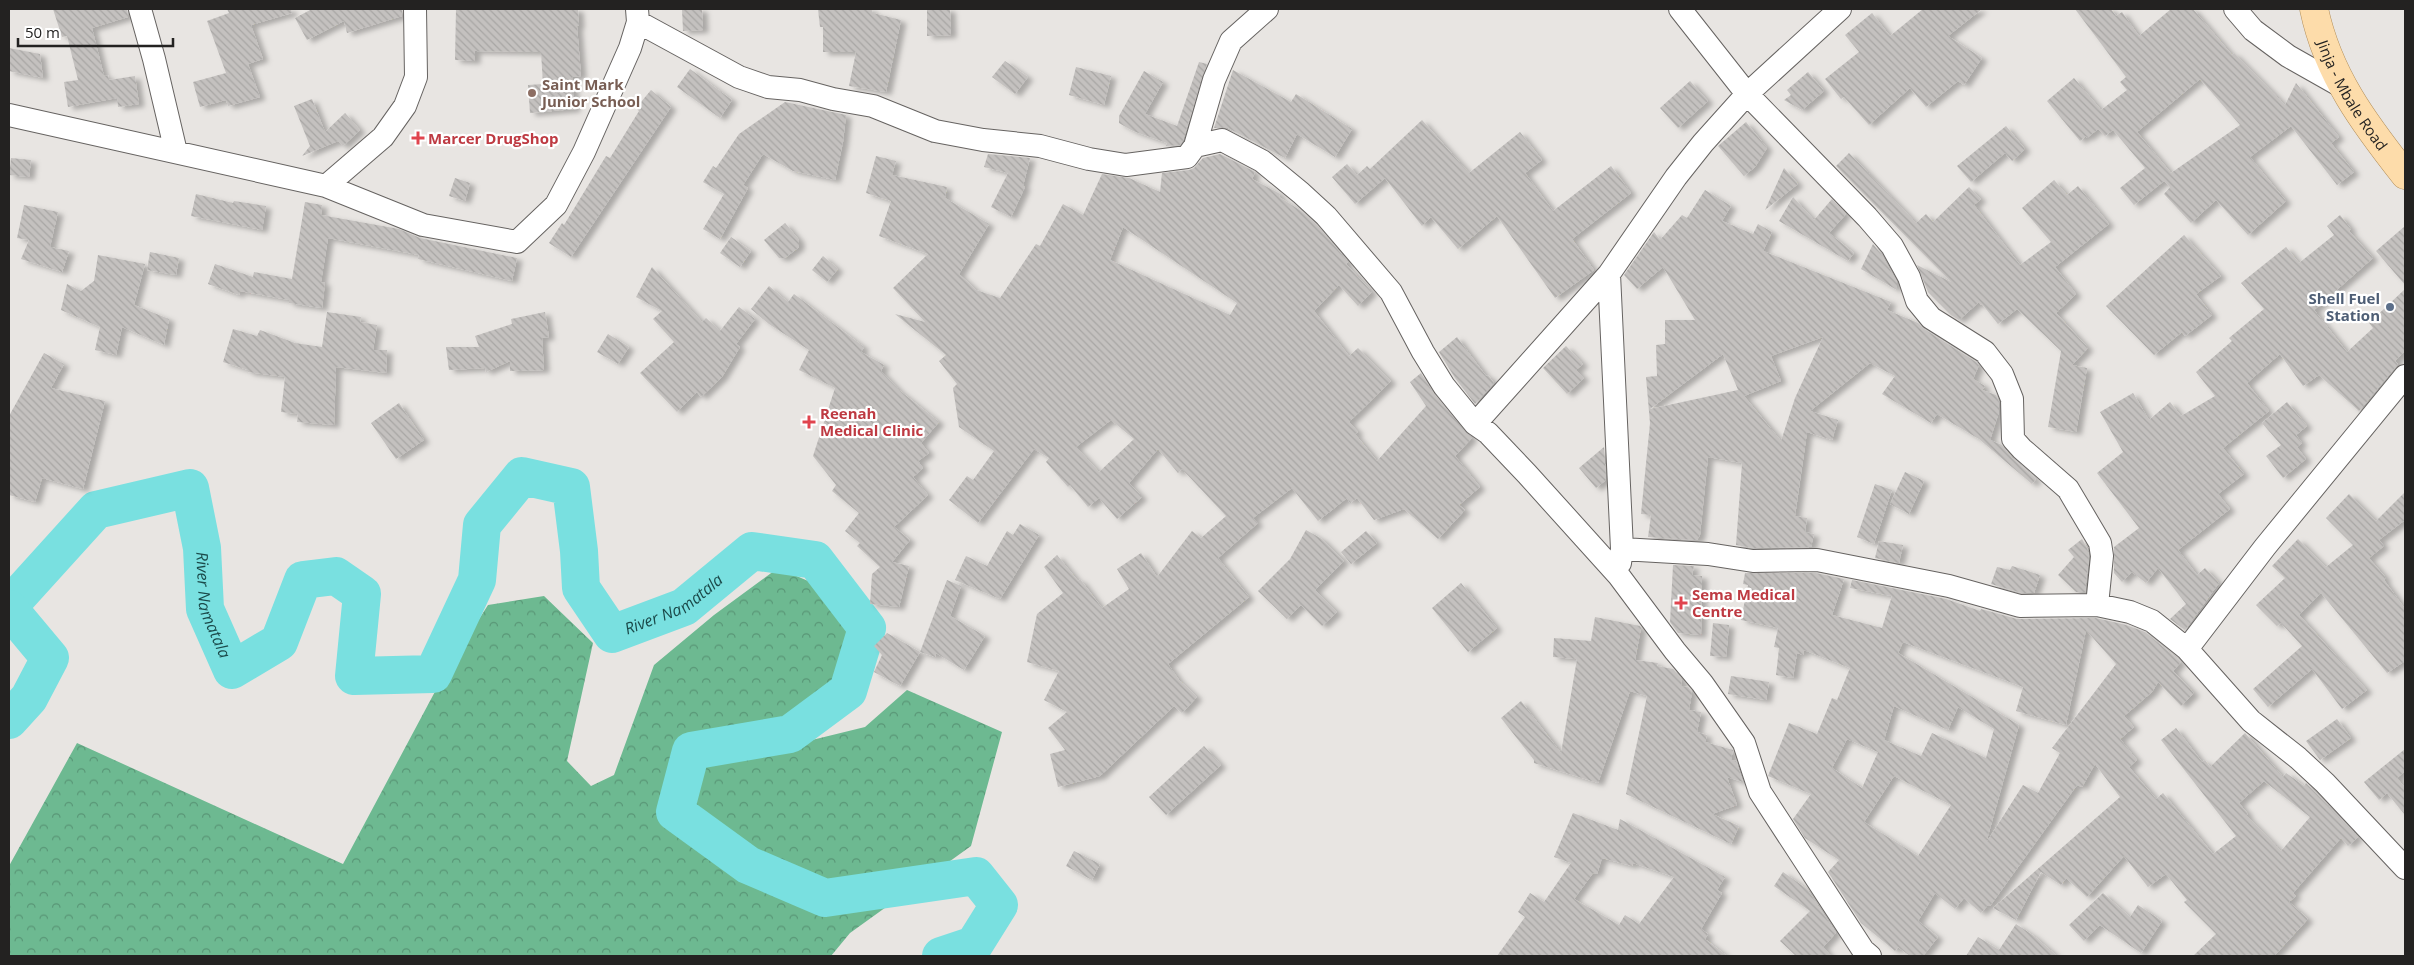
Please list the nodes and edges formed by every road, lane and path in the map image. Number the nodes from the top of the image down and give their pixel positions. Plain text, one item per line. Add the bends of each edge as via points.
1 (140, 9) edge
2 (415, 9) edge
3 (1267, 9) edge
4 (1680, 9) edge
5 (1840, 9) edge
6 (2235, 9) edge
7 (2314, 9) edge
8 (638, 16) edge
9 (2341, 86) junction
10 (1747, 94) junction
11 (9, 115) edge
12 (1195, 146) junction
13 (176, 152) junction
14 (2405, 175) edge
15 (326, 186) junction
16 (1609, 274) junction
17 (2405, 376) edge
18 (1475, 424) junction
19 (1622, 550) junction
20 (1619, 576) junction
21 (2097, 605) junction
22 (2187, 649) junction
23 (2405, 868) edge
24 (1870, 956) edge

1 - 13 street
2 - 15 street via 416,77 405,106 383,137
3 - 12 street via 1231,42 1214,80
4 - 10 street
5 - 10 street
6 - 9 street via 2253,30 2288,56
7 - 9 main road, Jinja - Mbale Road
8 - 12 street via 739,77 768,87 800,90 873,106 935,131 1040,146 1126,165 1187,157
8 - 15 street via 630,48 584,152 556,205 517,242 423,224
9 - 14 main road, Jinja - Mbale Road
10 - 16 street via 1676,177
10 - 21 street via 1892,246 1909,277 1917,301 1931,318 1985,352 2002,374 2012,399 2013,439 2068,489 2100,543 2102,556
11 - 13 street
12 - 18 street via 1222,140 1262,161 1326,216 1390,292 1444,386
13 - 15 street
16 - 18 street
16 - 19 street
17 - 22 street via 2265,547
18 - 20 street via 1488,433 1527,474
19 - 20 street
19 - 21 street via 1708,554 1753,561 1817,560 1949,586 2020,606
20 - 24 street via 1702,683 1744,744 1760,792
21 - 22 street via 2120,609 2152,621
22 - 23 street via 2251,721 2325,783

